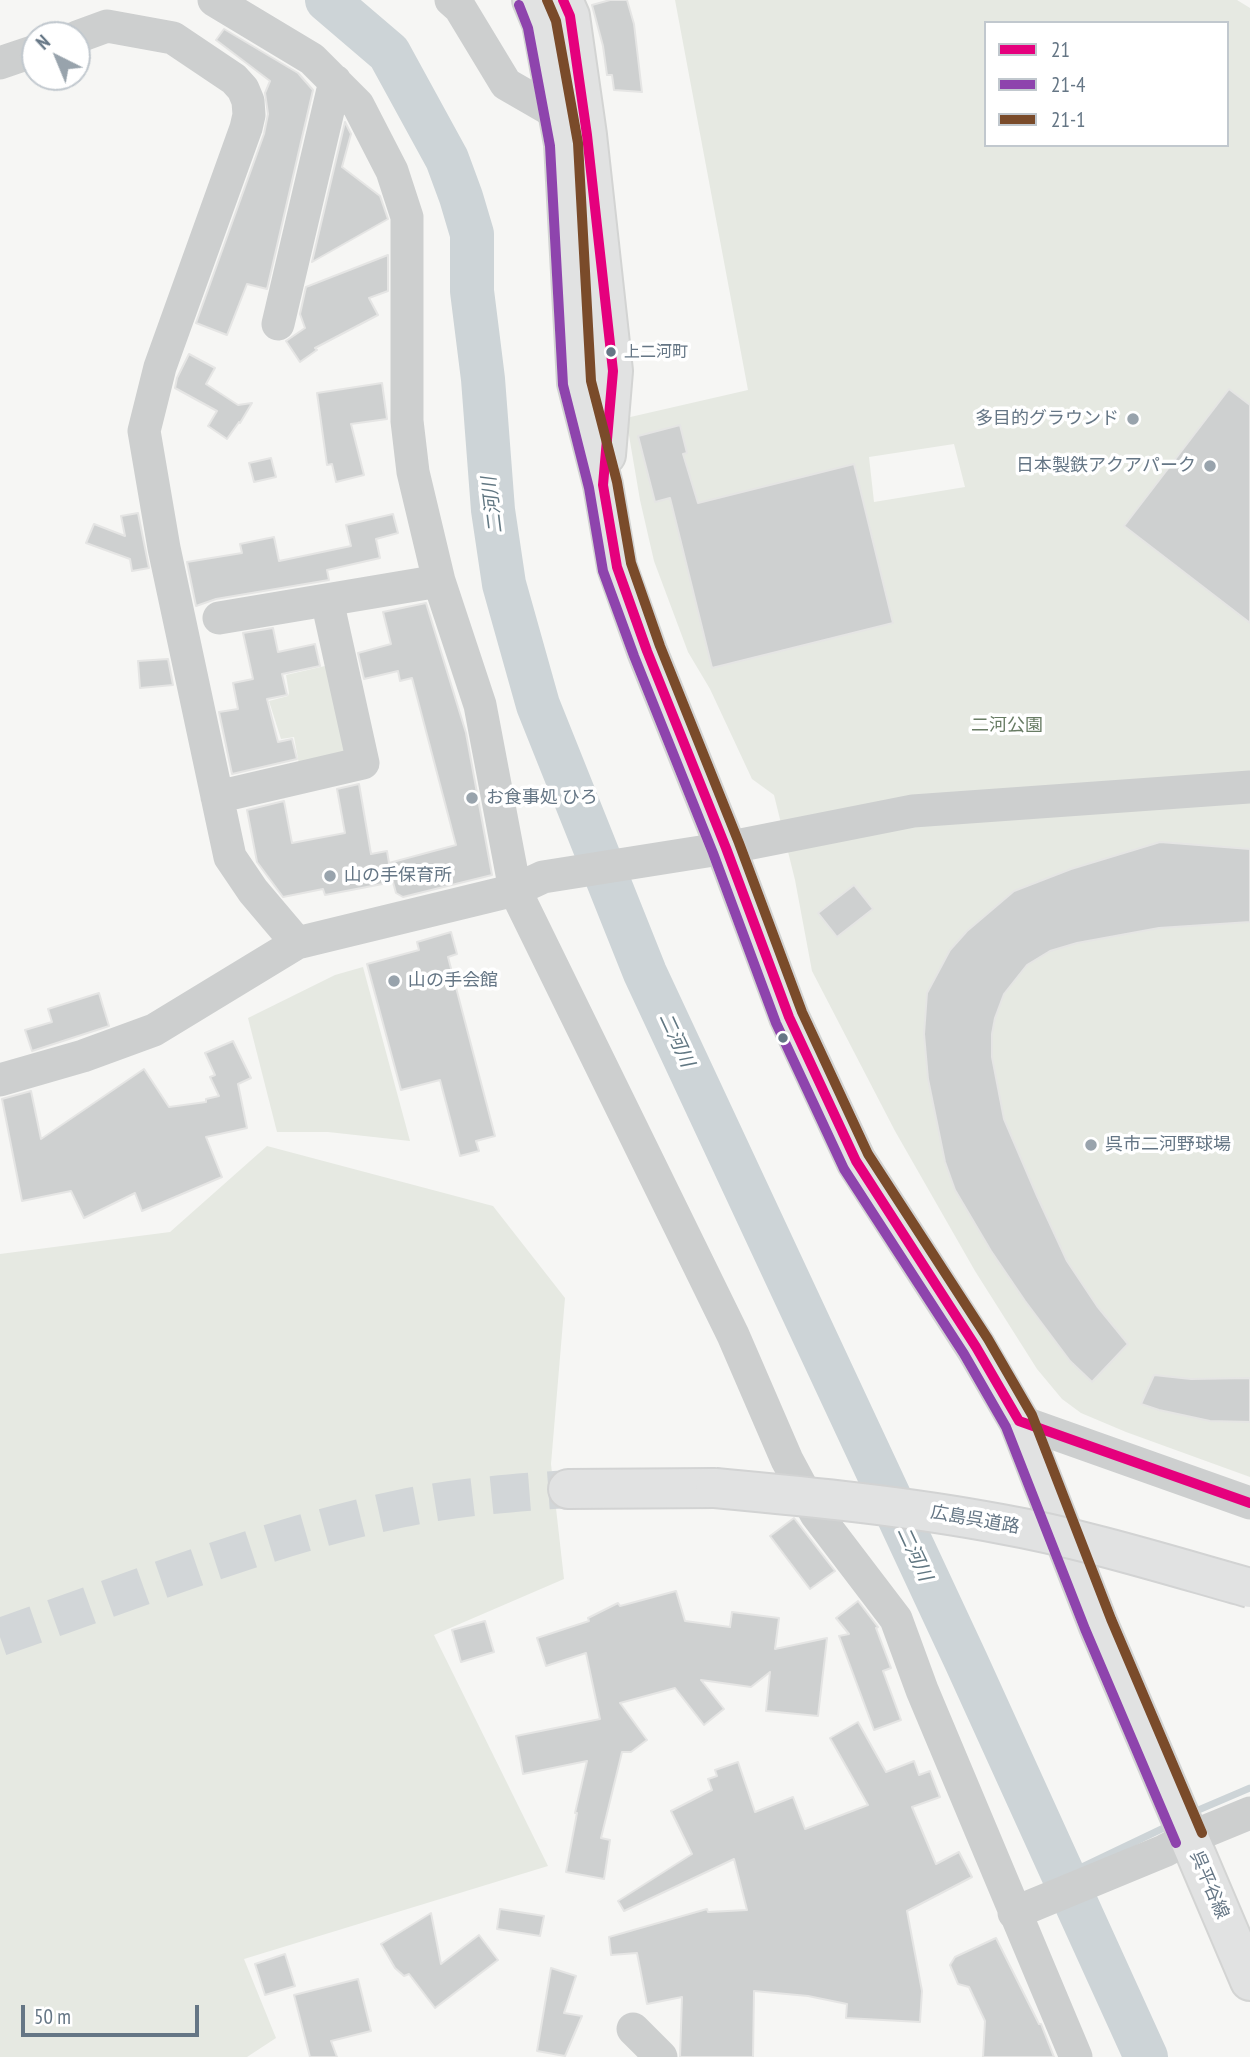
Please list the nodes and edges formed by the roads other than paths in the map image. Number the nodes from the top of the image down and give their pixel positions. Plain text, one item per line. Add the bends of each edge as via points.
1 (214, 0) edge
2 (451, 0) edge
3 (532, 0) edge
4 (564, 0) edge
5 (91, 32) edge
6 (21, 56) edge
7 (0, 63) edge
8 (335, 81) junction
9 (558, 114) junction
10 (278, 324) dead end
11 (603, 485) junction
12 (439, 581) junction
13 (327, 600) junction
14 (219, 618) dead end
15 (1250, 787) edge
16 (217, 797) junction
17 (726, 848) junction
18 (529, 883) junction
19 (297, 943) junction
20 (0, 1080) edge
21 (1019, 1421) junction
22 (568, 1489) tunnel mouth
23 (1250, 1503) edge
24 (1250, 1588) edge
25 (1250, 1813) edge
26 (1177, 1845) junction
27 (1021, 1910) junction
28 (1250, 1981) edge
29 (633, 2029) dead end
30 (661, 2057) edge
31 (1076, 2057) edge

1 - 8 street via 312,59
2 - 9 street via 506,84
3 - 9 main road, 呉平谷線 via 542,24
4 - 11 main road, 呉平谷線 via 587,135 613,371
5 - 16 street via 107,26 173,38 234,79 248,102 246,128 160,367 144,431
6 - 7 street
8 - 10 street
8 - 12 street via 358,105 392,171 407,217 407,421 413,472
9 - 11 main road, 呉平谷線 via 564,144 577,383
11 - 17 main road, 呉平谷線 via 617,567
12 - 13 street
12 - 18 street via 480,705
13 - 14 street
13 - 16 street via 363,763
15 - 17 street via 913,811
16 - 19 street via 230,856
17 - 18 street
17 - 21 main road, 呉平谷線 via 789,1017 856,1161
18 - 19 street
18 - 27 street via 787,1460 817,1514 896,1619 922,1690
19 - 20 street via 154,1030
21 - 23 street
21 - 26 main road, 呉平谷線
22 - 24 main road, 広島呉道路, bridge via 715,1488 870,1502 1003,1524
25 - 26 street
26 - 27 street
26 - 28 main road, 呉平谷線
27 - 31 street
29 - 30 street

